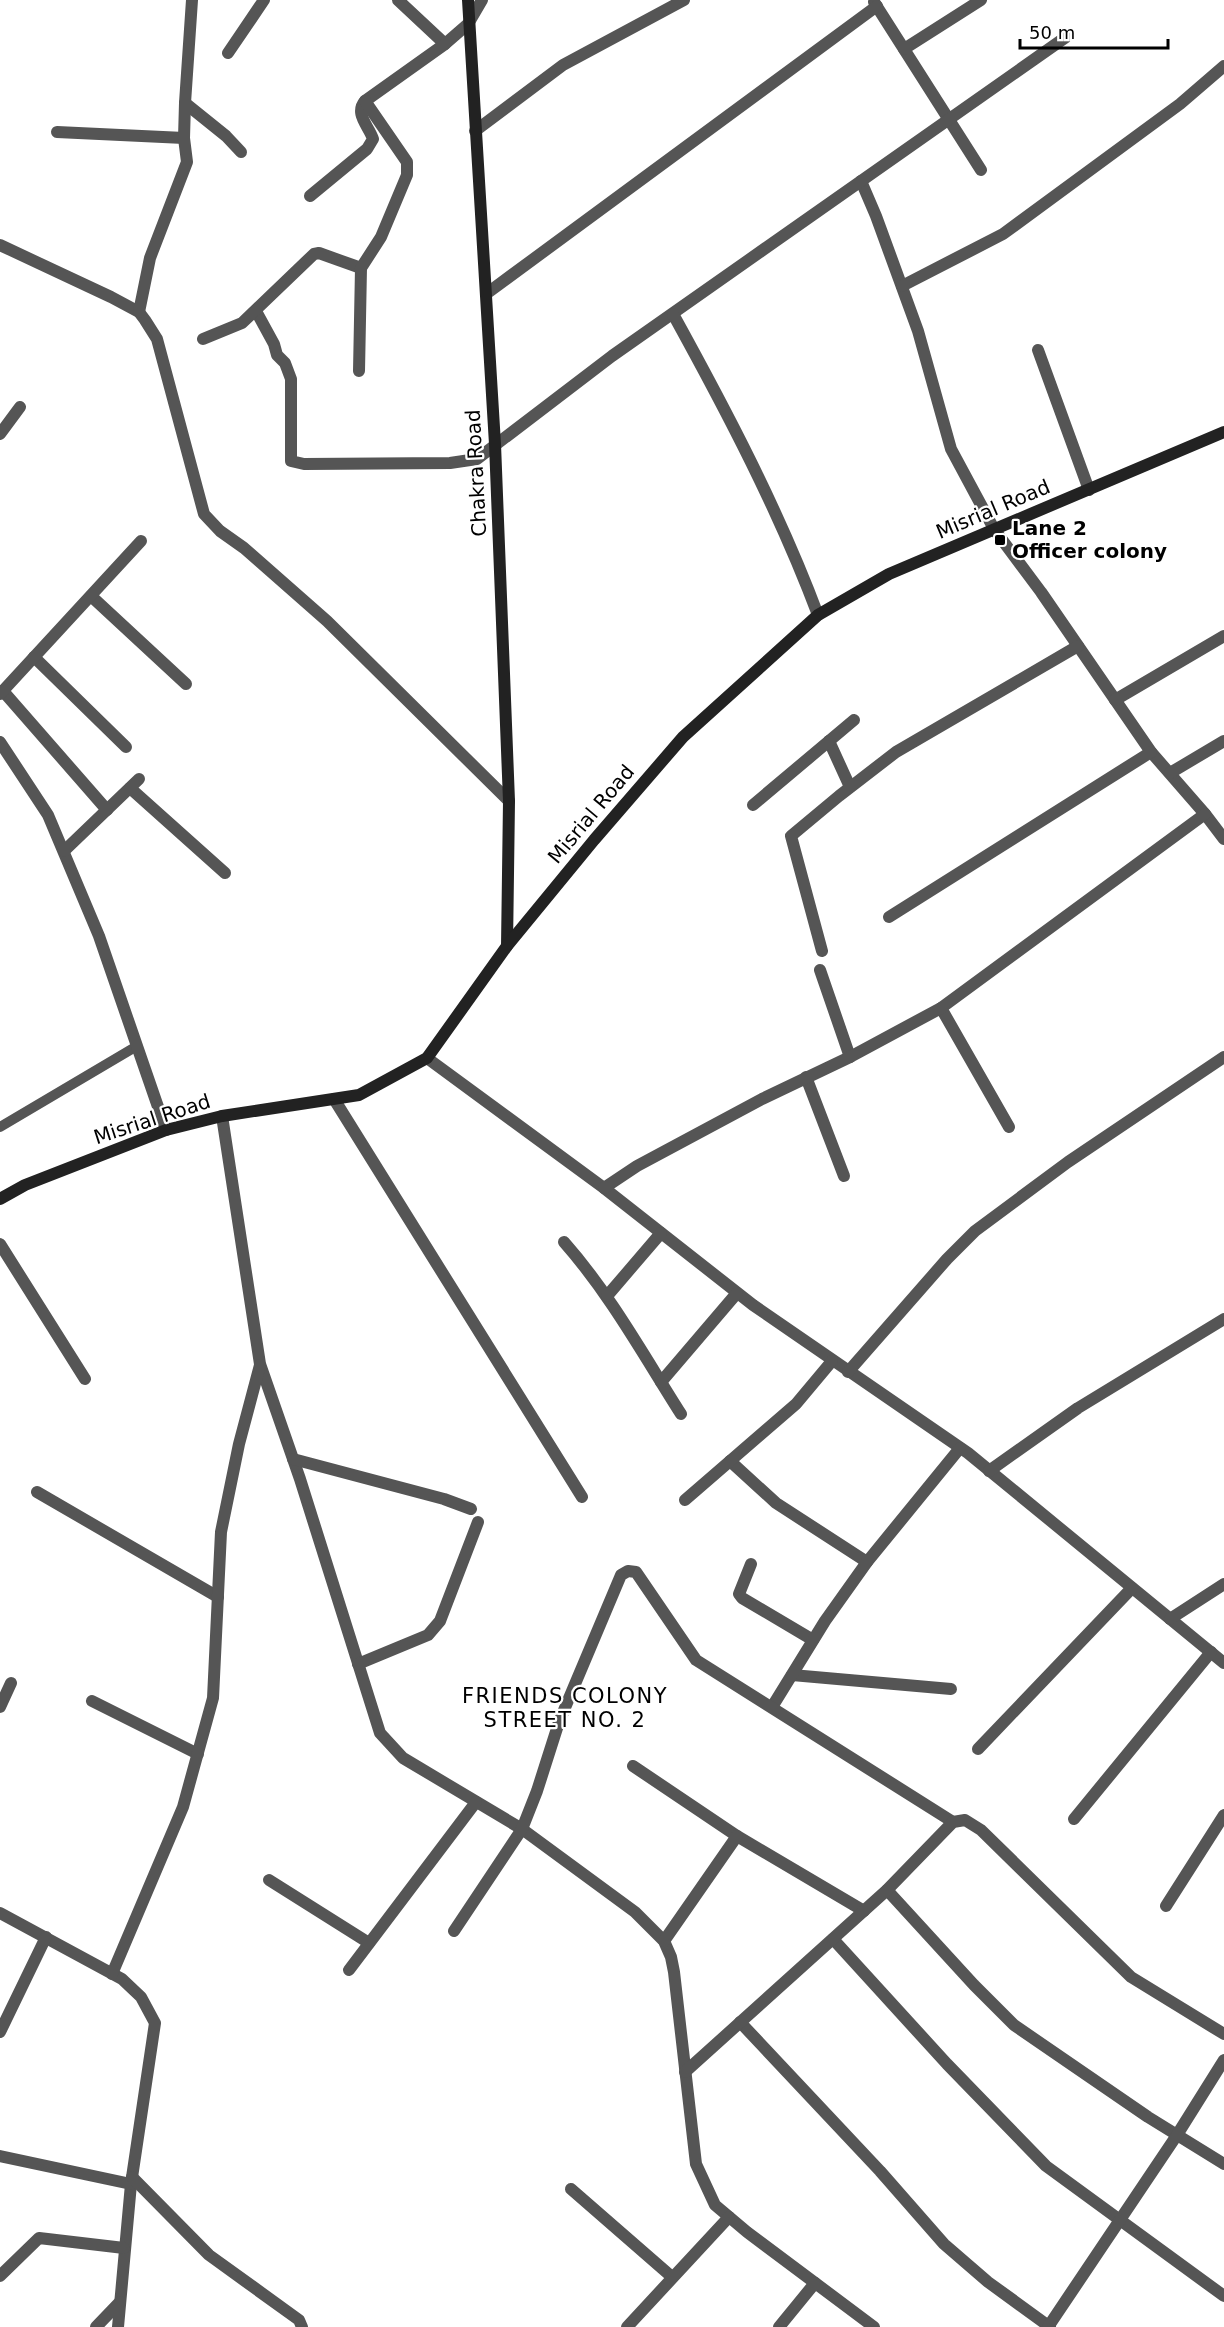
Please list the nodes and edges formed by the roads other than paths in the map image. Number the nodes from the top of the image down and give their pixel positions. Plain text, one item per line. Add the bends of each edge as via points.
1 (192, 0) edge
2 (264, 0) edge
3 (398, 0) edge
4 (468, 0) edge
5 (482, 0) edge
6 (684, 0) edge
7 (981, 0) edge
8 (875, 3) edge
9 (468, 24) junction
10 (1066, 38) dead end
11 (445, 44) junction
12 (904, 49) junction
13 (228, 53) dead end
14 (1224, 66) edge
15 (364, 101) junction
16 (184, 103) junction
17 (950, 119) junction
18 (475, 131) junction
19 (57, 132) dead end
20 (184, 138) junction
21 (241, 152) dead end
22 (981, 170) dead end
23 (861, 181) junction
24 (310, 196) dead end
25 (0, 245) edge
26 (361, 268) junction
27 (902, 286) junction
28 (486, 294) junction
29 (256, 311) junction
30 (139, 312) junction
31 (673, 314) junction
32 (203, 339) dead end
33 (1038, 350) dead end
34 (360, 371) dead end
35 (20, 407) dead end
36 (1224, 432) edge
37 (0, 434) edge
38 (495, 444) junction
39 (1089, 490) junction
40 (994, 529) junction
41 (141, 541) dead end
42 (91, 596) junction
43 (818, 615) junction
44 (1224, 636) edge
45 (1078, 646) junction
46 (33, 657) junction
47 (186, 684) dead end
48 (1, 692) edge
49 (1115, 700) junction
50 (854, 720) dead end
51 (829, 741) junction
52 (1224, 741) edge
53 (0, 742) edge
54 (126, 747) dead end
55 (1151, 752) junction
56 (1170, 772) junction
57 (850, 787) junction
58 (509, 801) junction
59 (753, 805) dead end
60 (107, 810) junction
61 (1205, 814) junction
62 (1224, 840) edge
63 (64, 851) junction
64 (225, 873) dead end
65 (889, 917) dead end
66 (507, 946) junction
67 (822, 951) dead end
68 (820, 970) dead end
69 (941, 1008) junction
70 (137, 1046) junction
71 (850, 1057) junction
72 (1224, 1057) edge
73 (427, 1058) junction
74 (806, 1077) junction
75 (334, 1099) junction
76 (222, 1116) junction
77 (0, 1127) edge
78 (1009, 1127) dead end
79 (166, 1130) junction
80 (844, 1176) dead end
81 (604, 1188) junction
82 (0, 1199) edge
83 (661, 1233) junction
84 (564, 1242) dead end
85 (0, 1244) edge
86 (737, 1293) junction
87 (607, 1296) junction
88 (1224, 1319) edge
89 (832, 1361) junction
90 (260, 1364) junction
91 (849, 1372) junction
92 (85, 1379) dead end
93 (661, 1382) junction
94 (681, 1414) dead end
95 (960, 1448) junction
96 (293, 1460) junction
97 (730, 1461) junction
98 (989, 1471) junction
99 (37, 1492) dead end
100 (582, 1497) dead end
101 (685, 1500) dead end
102 (471, 1509) dead end
103 (478, 1522) dead end
104 (867, 1562) junction
105 (751, 1564) dead end
106 (1224, 1584) edge
107 (1132, 1587) junction
108 (218, 1597) junction
109 (1170, 1619) junction
110 (813, 1640) junction
111 (1211, 1652) junction
112 (1224, 1663) edge
113 (358, 1664) junction
114 (792, 1675) junction
115 (11, 1683) dead end
116 (951, 1689) dead end
117 (92, 1701) dead end
118 (0, 1707) edge
119 (772, 1707) junction
120 (978, 1749) dead end
121 (198, 1754) junction
122 (633, 1766) dead end
123 (476, 1802) junction
124 (1224, 1815) edge
125 (1074, 1819) dead end
126 (953, 1822) junction
127 (522, 1829) junction
128 (736, 1836) junction
129 (269, 1880) dead end
130 (886, 1890) junction
131 (1166, 1905) dead end
132 (864, 1911) junction
133 (0, 1913) edge
134 (454, 1931) dead end
135 (46, 1937) junction
136 (833, 1939) junction
137 (663, 1941) junction
138 (369, 1943) junction
139 (349, 1970) dead end
140 (112, 1974) junction
141 (741, 2022) junction
142 (0, 2032) edge
143 (1224, 2034) edge
144 (1224, 2060) edge
145 (685, 2072) junction
146 (1177, 2135) junction
147 (0, 2156) edge
148 (1224, 2164) edge
149 (132, 2181) junction
150 (571, 2189) dead end
151 (729, 2217) junction
152 (1120, 2220) junction
153 (124, 2248) junction
154 (0, 2276) edge
155 (672, 2277) junction
156 (815, 2283) junction
157 (1224, 2296) edge
158 (120, 2302) junction
159 (96, 2327) edge
160 (118, 2327) edge
161 (302, 2327) edge
162 (627, 2327) edge
163 (779, 2327) edge
164 (874, 2327) edge
165 (1048, 2327) edge

1 - 16 street
2 - 13 street
3 - 11 street
4 - 9 main road, Chakra Road
5 - 9 street
6 - 18 street via 563,65
7 - 12 street
8 - 12 street
8 - 28 street
9 - 11 street
9 - 18 main road, Chakra Road
10 - 17 street
11 - 15 street
12 - 17 street
14 - 27 street via 1180,104 1003,234
15 - 24 street via 360,114 373,139 367,149
15 - 26 street via 407,162 407,175 381,237
16 - 20 street
16 - 21 street
17 - 22 street
17 - 23 street
18 - 28 main road, Chakra Road
19 - 20 street
20 - 30 street via 187,162 150,258
23 - 27 street
23 - 31 street
25 - 30 street
26 - 29 street via 314,254
26 - 34 street
27 - 40 street via 951,449
28 - 38 main road, Chakra Road
29 - 32 street via 242,323
29 - 38 street via 291,379 291,461 450,463 477,459
30 - 58 street via 157,339 204,514 327,621
31 - 38 street
31 - 43 street via 731,420 799,562
33 - 39 street
35 - 37 street
36 - 39 main road, Misrial Road
38 - 58 main road, Chakra Road
39 - 40 main road, Misrial Road
40 - 43 main road, Misrial Road via 889,574
40 - 45 street
41 - 42 street
42 - 46 street
42 - 47 street
43 - 66 main road, Misrial Road via 683,737
44 - 49 street
45 - 49 street
45 - 57 street via 896,752
46 - 48 street
46 - 54 street
48 - 60 street
49 - 55 street
50 - 51 street
51 - 57 street
51 - 59 street
52 - 56 street
53 - 63 street via 48,815
55 - 56 street
55 - 65 street
56 - 61 street
57 - 67 street via 791,836
58 - 66 main road, Chakra Road
60 - 63 street
60 - 64 street via 134,784
61 - 62 street
61 - 69 street
63 - 70 street
66 - 73 main road, Misrial Road
68 - 71 street
69 - 71 street
69 - 78 street
70 - 77 lane
70 - 79 street
71 - 74 street
72 - 91 street via 1068,1162 975,1231
73 - 75 main road, Misrial Road via 359,1095
73 - 81 street
74 - 80 street
74 - 81 street via 637,1166
75 - 76 main road, Misrial Road
75 - 100 street
76 - 79 main road, Misrial Road
76 - 90 street
79 - 82 main road, Misrial Road via 25,1185
81 - 83 street
83 - 86 street
83 - 87 street
84 - 87 street
85 - 92 street
86 - 89 street
86 - 93 street
87 - 93 street
88 - 98 street via 1078,1408
89 - 91 street
89 - 97 street via 796,1404
90 - 96 street
90 - 108 street via 221,1532
91 - 95 street
93 - 94 street
95 - 98 street
95 - 104 street
96 - 102 street
96 - 113 street
97 - 101 street
97 - 104 street via 776,1503
98 - 107 street
99 - 108 street
103 - 113 street via 434,1630
104 - 110 street
105 - 110 street via 739,1594 742,1598
106 - 109 street
107 - 109 street
107 - 120 street
108 - 121 street via 213,1698
109 - 111 street
110 - 114 street
111 - 112 street
111 - 125 street
113 - 123 street via 380,1733 403,1758
114 - 116 street
114 - 119 street
115 - 118 street
117 - 121 street
119 - 126 street
119 - 127 street via 696,1660 636,1572 628,1571 621,1575 559,1722
121 - 140 street via 183,1807
122 - 128 street
123 - 127 street
123 - 138 street
124 - 131 street
126 - 130 street
126 - 143 street via 965,1820 981,1830 1131,1977
127 - 134 street
127 - 137 street via 635,1912
128 - 132 street
128 - 137 street
129 - 138 street
130 - 132 street
130 - 146 street via 1014,2025
132 - 136 street
133 - 135 street
135 - 140 street
135 - 142 street
136 - 141 street
136 - 152 street via 1046,2166
137 - 145 street via 674,1972
138 - 139 street
140 - 149 street via 141,1997 155,2023
141 - 145 street
141 - 165 street via 944,2244
144 - 146 street
145 - 151 street via 696,2164 715,2205
146 - 148 street
146 - 152 street
147 - 149 street
149 - 153 street
149 - 161 street via 204,2250 298,2320
150 - 155 street
151 - 155 street
151 - 156 street
152 - 157 street
152 - 165 street
153 - 154 street via 39,2238
153 - 158 street
155 - 162 street
156 - 163 street
156 - 164 street
158 - 159 street
158 - 160 street

